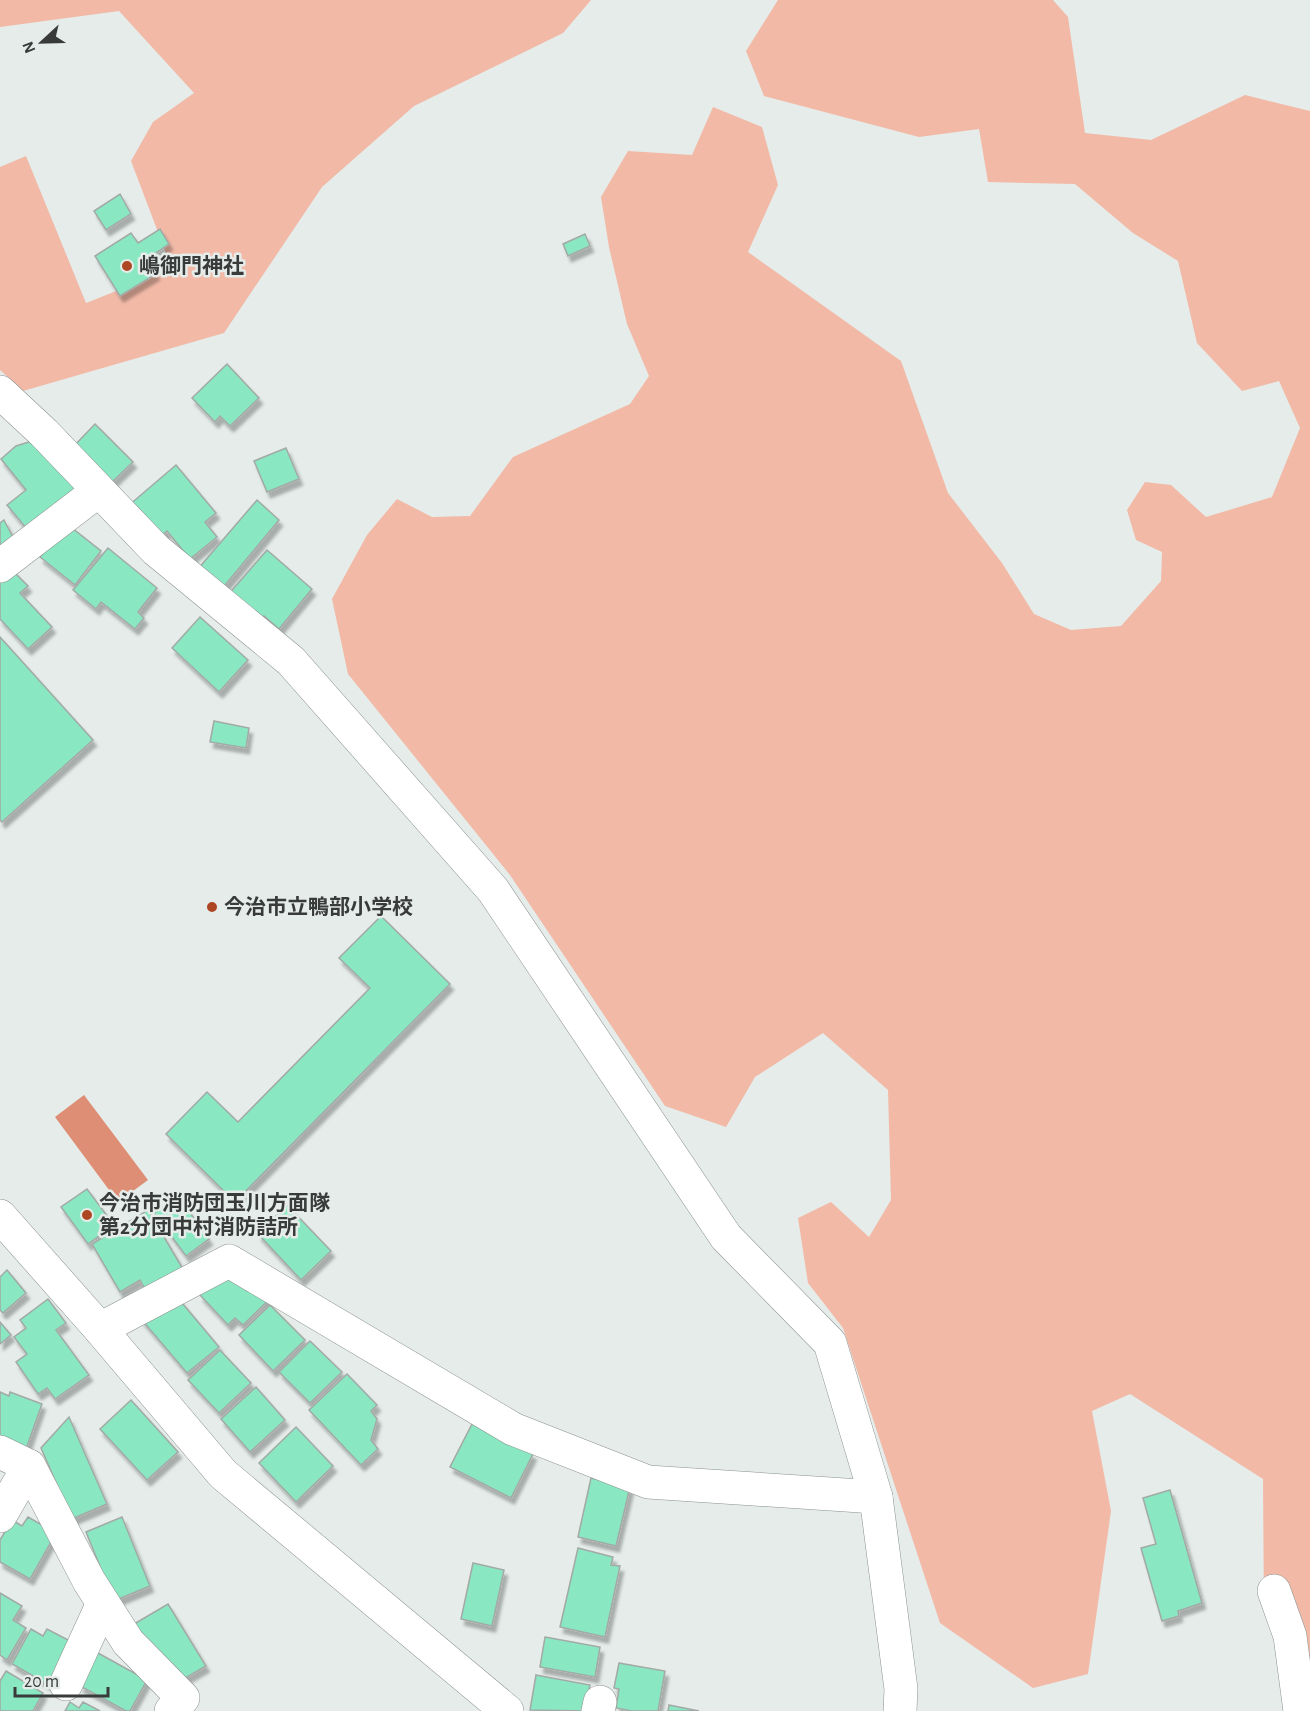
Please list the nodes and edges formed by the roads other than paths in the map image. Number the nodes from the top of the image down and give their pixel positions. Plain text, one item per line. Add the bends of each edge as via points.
1 (0, 392) edge
2 (98, 491) junction
3 (0, 567) edge
4 (0, 1216) edge
5 (100, 1329) junction
6 (0, 1452) edge
7 (29, 1466) junction
8 (876, 1497) junction
9 (0, 1516) edge
10 (1274, 1591) dead end
11 (103, 1603) junction
12 (66, 1684) dead end
13 (171, 1711) edge
14 (507, 1711) edge
15 (900, 1711) edge
16 (1300, 1711) edge

1 - 2 street
2 - 3 street
2 - 8 street via 156,549 291,661 493,890 726,1237 830,1343
4 - 5 street
5 - 8 street via 228,1261 513,1429 648,1482
5 - 14 street via 224,1474
6 - 7 street
7 - 9 street
7 - 11 street
8 - 15 street via 901,1689
10 - 16 street via 1290,1636
11 - 12 street
11 - 13 street via 128,1642 183,1698

